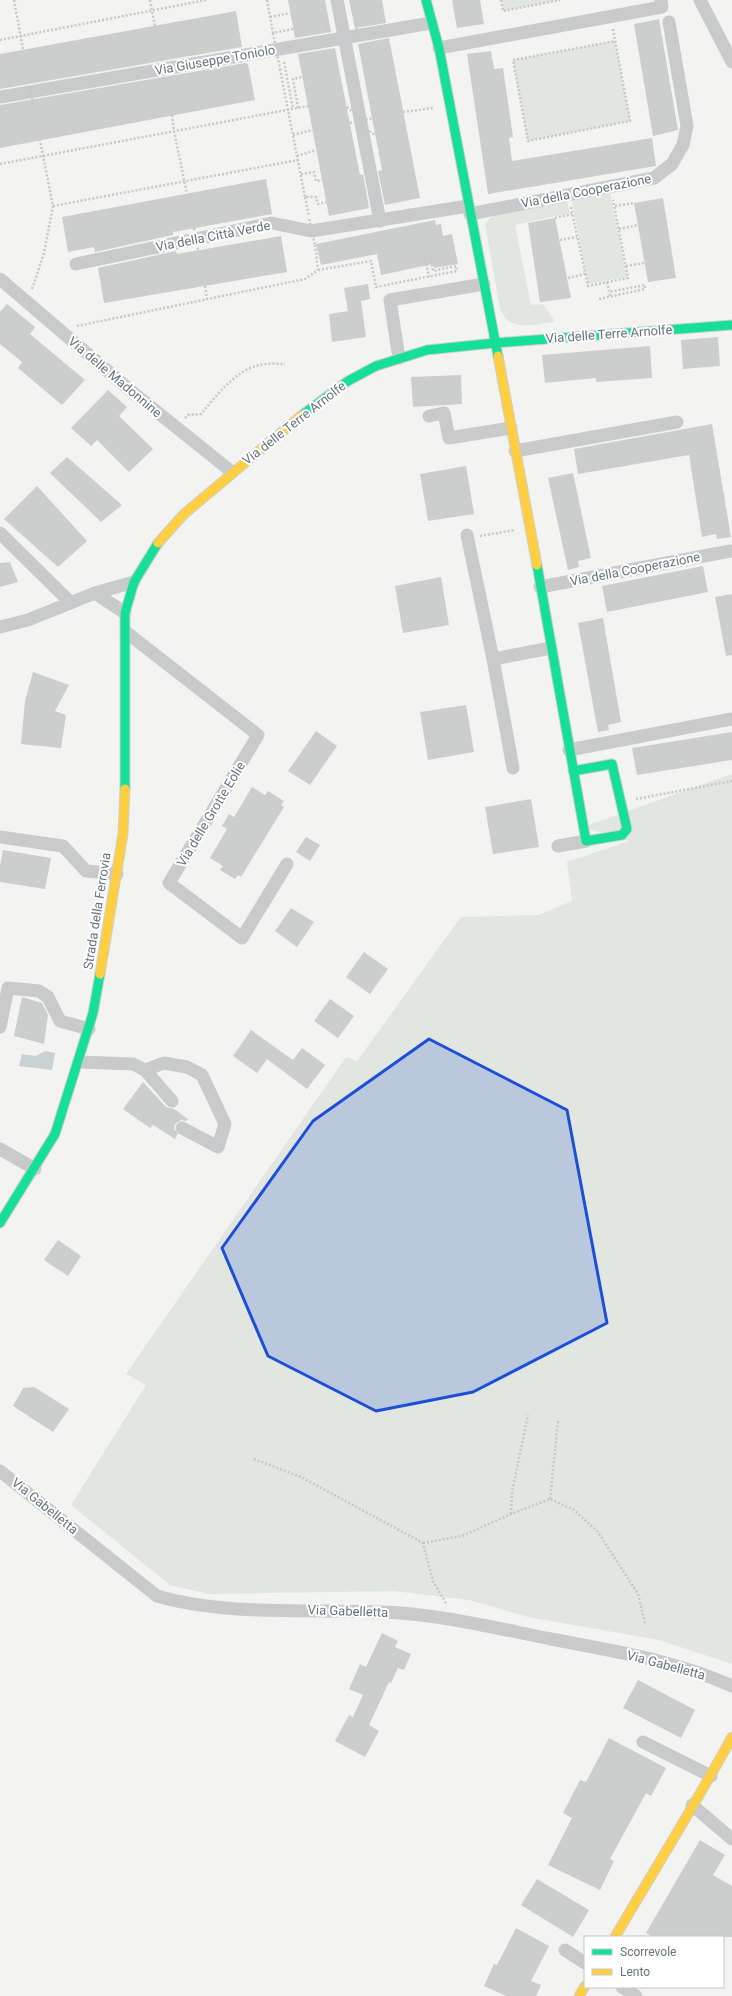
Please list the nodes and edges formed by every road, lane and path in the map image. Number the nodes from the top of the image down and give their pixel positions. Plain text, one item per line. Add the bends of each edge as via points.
1 (14, 0) edge
2 (150, 0) edge
3 (206, 0) edge
4 (267, 0) edge
5 (337, 0) edge
6 (426, 0) edge
7 (501, 0) edge
8 (560, 0) edge
9 (661, 0) edge
10 (700, 0) edge
11 (152, 11) junction
12 (290, 13) dead end
13 (610, 16) junction
14 (270, 17) junction
15 (355, 20) dead end
16 (669, 22) dead end
17 (430, 23) junction
18 (155, 26) dead end
19 (327, 26) dead end
20 (294, 29) dead end
21 (273, 33) junction
22 (21, 36) junction
23 (344, 38) junction
24 (0, 40) edge
25 (359, 41) dead end
26 (615, 41) junction
27 (330, 47) dead end
28 (438, 48) junction
29 (281, 49) junction
30 (23, 50) dead end
31 (162, 62) dead end
32 (732, 62) edge
33 (302, 77) dead end
34 (165, 79) dead end
35 (30, 86) dead end
36 (0, 97) edge
37 (33, 104) dead end
38 (308, 106) dead end
39 (449, 106) junction
40 (347, 107) dead end
41 (298, 108) junction
42 (293, 109) junction
43 (288, 110) junction
44 (403, 112) dead end
45 (172, 115) dead end
46 (374, 118) dead end
47 (363, 120) junction
48 (356, 122) junction
49 (350, 123) dead end
50 (312, 130) dead end
51 (174, 131) junction
52 (293, 135) junction
53 (375, 135) dead end
54 (40, 140) dead end
55 (316, 150) dead end
56 (43, 156) junction
57 (297, 156) junction
58 (298, 160) junction
59 (0, 164) edge
60 (301, 174) junction
61 (322, 180) dead end
62 (185, 182) junction
63 (611, 187) junction
64 (187, 194) dead end
65 (568, 195) junction
66 (305, 197) junction
67 (326, 202) dead end
68 (634, 203) dead end
69 (53, 206) junction
70 (615, 206) junction
71 (469, 210) junction
72 (572, 214) junction
73 (555, 218) dead end
74 (380, 221) junction
75 (638, 225) dead end
76 (194, 228) dead end
77 (619, 229) junction
78 (577, 237) junction
79 (560, 240) dead end
80 (198, 250) dead end
81 (430, 255) dead end
82 (425, 256) dead end
83 (644, 263) dead end
84 (76, 264) dead end
85 (626, 266) junction
86 (318, 270) junction
87 (585, 274) junction
88 (429, 277) junction
89 (568, 278) dead end
90 (0, 279) edge
91 (607, 282) junction
92 (484, 284) junction
93 (205, 286) dead end
94 (609, 292) junction
95 (610, 296) junction
96 (599, 298) dead end
97 (207, 299) junction
98 (28, 303) junction
99 (732, 325) edge
100 (59, 330) junction
101 (495, 343) junction
102 (399, 358) junction
103 (285, 364) dead end
104 (429, 416) dead end
105 (677, 422) dead end
106 (174, 427) junction
107 (511, 428) junction
108 (515, 451) junction
109 (232, 472) junction
110 (529, 528) junction
111 (0, 533) edge
112 (467, 536) joint
113 (730, 551) dead end
114 (134, 582) junction
115 (540, 587) junction
116 (95, 593) junction
117 (71, 603) junction
118 (125, 613) junction
119 (0, 627) edge
120 (126, 632) junction
121 (551, 648) junction
122 (493, 659) junction
123 (732, 719) edge
124 (569, 750) junction
125 (513, 768) dead end
126 (573, 771) junction
127 (732, 781) edge
128 (621, 802) junction
129 (0, 837) edge
130 (586, 841) junction
131 (558, 846) dead end
132 (287, 864) dead end
133 (117, 874) junction
134 (0, 1027) edge
135 (88, 1028) junction
136 (79, 1062) junction
137 (145, 1070) junction
138 (172, 1101) dead end
139 (182, 1128) dead end
140 (0, 1149) edge
141 (35, 1169) junction
142 (0, 1223) edge
143 (528, 1415) dead end
144 (558, 1420) dead end
145 (254, 1459) dead end
146 (0, 1471) edge
147 (550, 1499) junction
148 (511, 1514) junction
149 (423, 1543) junction
150 (456, 1620) junction
151 (645, 1623) dead end
152 (732, 1686) edge
153 (732, 1737) edge
154 (643, 1742) dead end
155 (711, 1776) junction
156 (692, 1805) junction
157 (732, 1839) edge
158 (616, 1936) edge
159 (565, 1950) dead end
160 (584, 1962) edge
161 (624, 1988) edge
162 (636, 1996) edge

1 - 22 path
2 - 11 path
3 - 11 path
4 - 14 path
5 - 23 street
6 - 17 street
7 - 8 path via 503,11
9 - 13 street via 662,7
10 - 32 street
11 - 18 path
11 - 22 path
12 - 14 path
13 - 26 path
13 - 28 street
14 - 21 path
15 - 25 path, bridge
16 - 63 street, Via della Cooperazione via 687,126 683,145 672,164 654,178
17 - 23 street, Via Giuseppe Toniolo
17 - 28 street
19 - 27 path, bridge
20 - 21 path
21 - 43 path, bridge
22 - 24 path
22 - 30 path
23 - 29 street, Via Giuseppe Toniolo
23 - 74 street
26 - 26 path via 630,121 528,141 513,60
28 - 39 street
29 - 36 street, Via Giuseppe Toniolo
29 - 42 path
31 - 34 path, bridge
33 - 41 path via 293,79
35 - 37 path, bridge
38 - 41 path
39 - 44 path
39 - 71 street
40 - 47 path, bridge
41 - 42 path
42 - 43 path
43 - 51 path
43 - 52 path
45 - 51 path
46 - 47 path, bridge
47 - 48 path, bridge
48 - 49 path, bridge
48 - 53 path, bridge
50 - 52 path
51 - 56 path
51 - 62 path
52 - 57 path
54 - 56 path
55 - 57 path
56 - 59 path
56 - 69 path
57 - 58 path
58 - 60 path
58 - 62 path
60 - 61 path via 314,172 316,181
60 - 66 path
62 - 64 path
62 - 69 path
63 - 65 street, Via della Cooperazione
63 - 70 path
65 - 71 street, Via della Cooperazione
65 - 72 path
66 - 67 path via 316,197 318,204
66 - 86 path, bridge
68 - 70 path
69 - 98 path via 44,253
70 - 77 path
71 - 74 street, Via della Città Verde
71 - 92 street
72 - 73 path
72 - 78 path
74 - 84 street, Via della Città Verde via 311,232 272,223
75 - 77 path
76 - 80 path, bridge
77 - 85 path
78 - 79 path
78 - 87 path
81 - 88 path via 433,270 456,266 457,271
82 - 88 path
83 - 85 path
85 - 91 path via 628,278
86 - 88 path via 371,261 376,286
86 - 97 path via 305,279
87 - 89 path
87 - 91 path via 588,286
90 - 98 street, Via delle Madonnine
91 - 94 path
92 - 101 street
92 - 102 street via 390,300
93 - 97 path
94 - 95 path
94 - 95 path via 645,285 646,289
95 - 96 path
97 - 100 path
98 - 100 street, Via delle Madonnine
99 - 101 street, Via delle Terre Arnolfe
100 - 106 street, Via delle Madonnine
101 - 102 street, Via delle Terre Arnolfe via 427,350
101 - 107 street
102 - 109 street, Via delle Terre Arnolfe via 348,380
103 - 106 path via 265,364 246,370 228,383 201,414 188,415
104 - 107 street via 444,413 449,438
105 - 108 street
106 - 109 street, Via delle Madonnine
107 - 108 street
108 - 110 street
109 - 114 street, Via delle Terre Arnolfe via 184,514 159,541
110 - 112 path
110 - 115 street
111 - 117 street
112 - 122 street
113 - 115 street, Via della Cooperazione
114 - 116 street
114 - 118 street, Strada della Ferrovia
115 - 121 street
116 - 117 street
116 - 118 street
117 - 119 street via 28,620
118 - 120 street, Strada della Ferrovia
120 - 132 street, Via delle Grotte Eolie via 258,735 169,883 242,938
120 - 133 street, Strada della Ferrovia via 126,764
121 - 122 street
121 - 124 street
122 - 125 street
123 - 124 street
124 - 126 street
126 - 128 street via 612,764
126 - 130 street
127 - 128 path
128 - 130 street via 627,829 622,835
129 - 133 street via 63,846 86,871
130 - 131 street
133 - 135 street, Strada della Ferrovia via 93,1013
134 - 135 street via 8,988 39,991 48,997 60,1021
135 - 136 street, Strada della Ferrovia
136 - 137 street via 133,1064
136 - 141 street, Strada della Ferrovia via 55,1134
137 - 138 street
137 - 139 street via 164,1063 186,1067 202,1075 226,1124 218,1147
140 - 141 street
141 - 142 street, Strada della Ferrovia
143 - 148 path via 512,1492
144 - 147 path
145 - 149 path via 301,1476
146 - 150 street, Via Gabelletta via 157,1596 212,1607 384,1612
147 - 148 path
147 - 151 path via 574,1510 598,1532 638,1594
148 - 149 path via 462,1536
149 - 150 path via 433,1581
150 - 152 street, Via Gabelletta via 657,1661 710,1676
153 - 155 street
154 - 155 street
155 - 156 street
156 - 157 street
156 - 158 street
159 - 160 street
161 - 162 street

